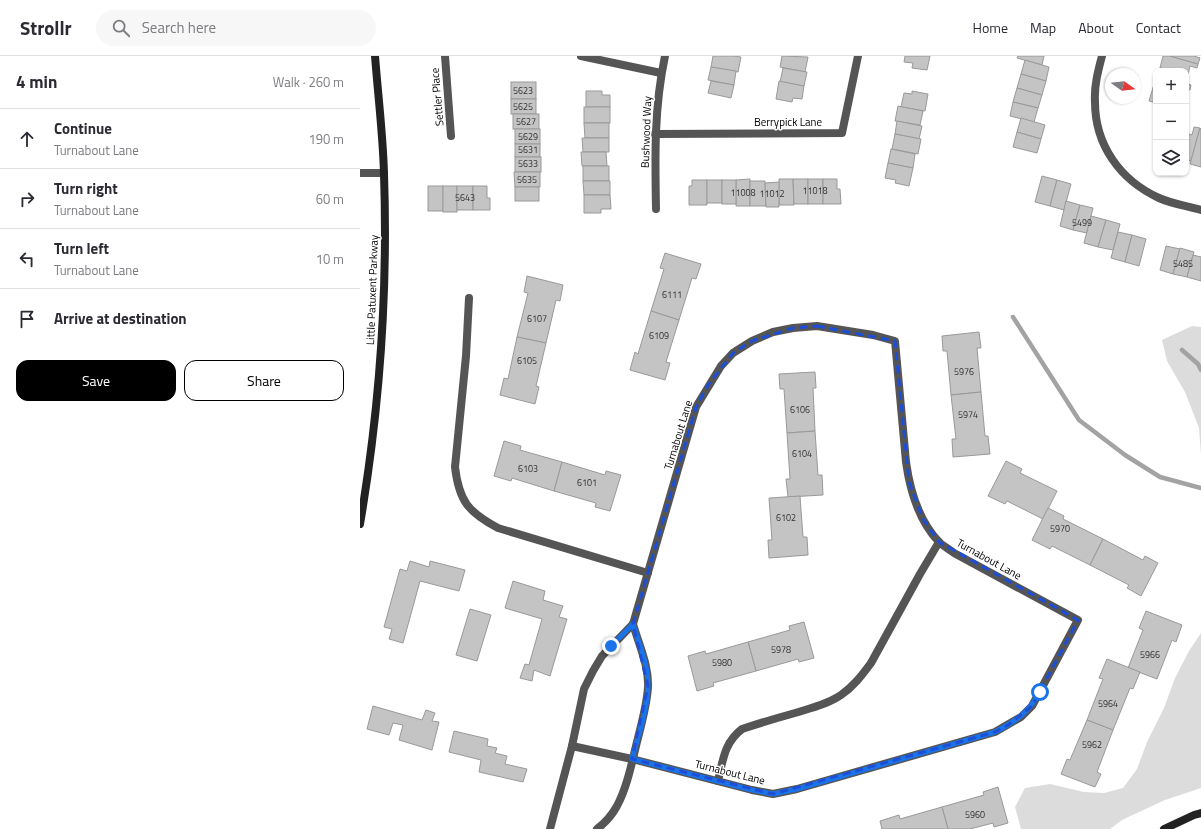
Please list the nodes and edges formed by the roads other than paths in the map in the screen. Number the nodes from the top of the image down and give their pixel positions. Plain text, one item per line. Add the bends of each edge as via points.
1 (375, 56) edge
2 (445, 56) edge
3 (580, 56) edge
4 (665, 56) edge
5 (858, 56) edge
6 (1102, 56) edge
7 (661, 73) junction
8 (655, 134) junction
9 (451, 136) dead end
10 (360, 172) edge
11 (384, 173) junction
12 (656, 209) dead end
13 (1201, 210) edge
14 (469, 298) dead end
15 (360, 524) edge
16 (939, 542) junction
17 (648, 573) junction
18 (633, 624) junction
19 (572, 746) junction
20 (632, 759) junction
21 (718, 781) junction
22 (1201, 813) edge
23 (550, 829) edge
24 (597, 829) edge
25 (1164, 829) edge

1 - 11 main road, Little Patuxent Parkway
2 - 9 street, Settler Place
3 - 7 street
4 - 7 street, Bushwood Way
5 - 8 street, Berrypick Lane via 842,133
6 - 13 street via 1094,101 1096,121 1110,157 1122,172 1145,191 1161,199
7 - 8 street, Bushwood Way
8 - 12 street, Bushwood Way
10 - 11 street
11 - 15 main road, Little Patuxent Parkway via 383,331 372,449
14 - 17 street via 455,467 461,497 470,509 498,528
16 - 17 street, Turnabout Lane via 923,519 913,499 909,482 895,341 817,326 793,328 773,332 733,353 720,366 708,385 696,407
16 - 21 street via 871,663 852,686 840,696 812,708 742,729 733,736 726,747
16 - 21 street, Turnabout Lane via 954,553 1078,620 1032,706 1021,717 995,732 797,789 773,794
17 - 18 street, Turnabout Lane
18 - 19 street, Turnabout Lane via 602,656 593,670 584,690
18 - 20 street via 648,686 646,705
19 - 20 street, Turnabout Lane
19 - 23 street, Turnabout Lane
20 - 21 street, Turnabout Lane
20 - 24 street via 616,806
22 - 25 main road

